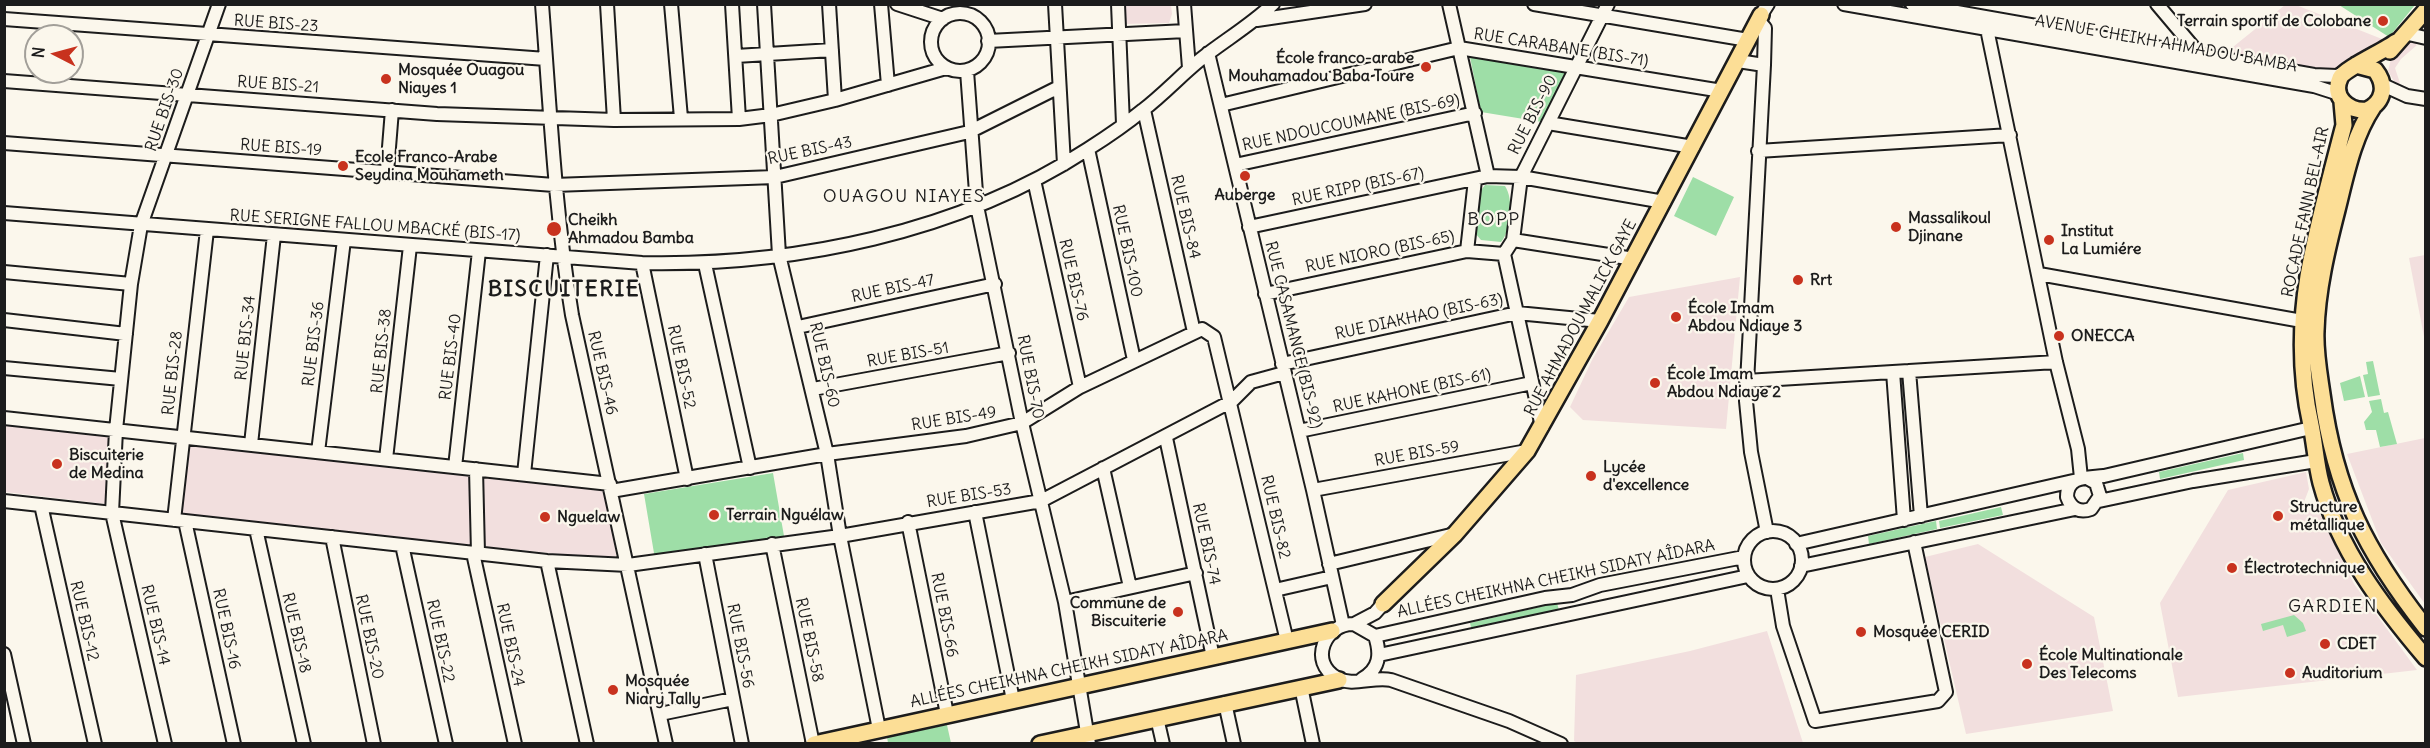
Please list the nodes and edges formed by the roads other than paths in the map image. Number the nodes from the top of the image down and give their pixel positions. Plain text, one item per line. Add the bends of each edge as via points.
1 (219, 4) edge
2 (542, 4) edge
3 (607, 4) edge
4 (671, 4) edge
5 (732, 4) edge
6 (764, 4) edge
7 (829, 4) edge
8 (881, 4) edge
9 (897, 4) edge
10 (1055, 4) edge
11 (1118, 4) edge
12 (1184, 4) edge
13 (1273, 4) edge
14 (1365, 4) edge
15 (1449, 4) edge
16 (1534, 4) edge
17 (1844, 4) edge
18 (1912, 4) edge
19 (2157, 4) edge
20 (957, 9) edge
21 (1605, 10) edge
22 (2426, 10) edge
23 (1762, 11) edge
24 (4, 19) edge
25 (943, 19) junction
26 (1256, 20) junction
27 (1987, 29) junction
28 (1186, 31) junction
29 (1118, 33) junction
30 (209, 35) junction
31 (1056, 36) junction
32 (2400, 37) junction
33 (2426, 38) edge
34 (1748, 40) junction
35 (988, 41) junction
36 (1459, 48) junction
37 (831, 50) junction
38 (767, 52) junction
39 (1208, 53) junction
40 (2200, 55) junction
41 (736, 56) junction
42 (546, 59) junction
43 (1738, 61) junction
44 (1764, 65) junction
45 (946, 68) junction
46 (1189, 68) junction
47 (1576, 68) junction
48 (2350, 69) junction
49 (967, 71) junction
50 (4, 81) edge
51 (888, 85) junction
52 (1059, 87) junction
53 (1722, 91) junction
54 (2379, 92) junction
55 (188, 95) junction
56 (2340, 98) junction
57 (2426, 99) edge
58 (835, 100) junction
59 (1221, 105) junction
60 (392, 110) junction
61 (1144, 110) junction
62 (1475, 113) junction
63 (771, 115) junction
64 (681, 118) junction
65 (550, 119) junction
66 (739, 119) junction
67 (614, 120) junction
68 (1548, 123) junction
69 (1123, 124) junction
70 (969, 132) junction
71 (2010, 135) junction
72 (4, 143) edge
73 (1692, 147) junction
74 (1088, 149) junction
75 (1758, 151) junction
76 (166, 156) junction
77 (1064, 164) junction
78 (1235, 165) junction
79 (387, 172) junction
80 (775, 177) junction
81 (1488, 177) junction
82 (1521, 177) junction
83 (1034, 180) junction
84 (1474, 180) junction
85 (554, 185) junction
86 (1664, 202) junction
87 (976, 206) junction
88 (4, 213) edge
89 (141, 225) junction
90 (1249, 227) junction
91 (207, 230) junction
92 (274, 235) junction
93 (344, 240) junction
94 (1513, 240) junction
95 (410, 246) junction
96 (479, 251) junction
97 (1467, 251) junction
98 (1504, 254) junction
99 (547, 255) junction
100 (779, 255) junction
101 (563, 257) junction
102 (1634, 259) junction
103 (642, 263) junction
104 (705, 264) junction
105 (4, 272) edge
106 (2039, 274) junction
107 (131, 284) junction
108 (995, 284) junction
109 (1265, 294) junction
110 (1517, 313) junction
111 (4, 320) edge
112 (1600, 321) junction
113 (2302, 321) junction
114 (798, 327) junction
115 (1194, 332) junction
116 (126, 334) junction
117 (1009, 353) junction
118 (1134, 360) junction
119 (2056, 362) junction
120 (4, 368) edge
121 (1283, 368) junction
122 (1909, 371) junction
123 (1893, 372) junction
124 (121, 379) junction
125 (1746, 381) junction
126 (1532, 383) junction
127 (1080, 387) junction
128 (813, 389) junction
129 (1232, 401) junction
130 (4, 418) edge
131 (1022, 423) junction
132 (1542, 428) junction
133 (2311, 428) junction
134 (116, 430) junction
135 (1299, 431) junction
136 (183, 437) junction
137 (1166, 438) junction
138 (251, 444) junction
139 (1527, 451) junction
140 (318, 452) junction
141 (827, 454) junction
142 (386, 459) junction
143 (2316, 461) junction
144 (455, 467) junction
145 (750, 468) junction
146 (1103, 468) junction
147 (476, 469) junction
148 (524, 474) junction
149 (687, 479) junction
150 (2080, 479) junction
151 (610, 487) junction
152 (1313, 490) junction
153 (4, 501) edge
154 (1041, 501) junction
155 (2098, 501) junction
156 (41, 505) junction
157 (2075, 509) junction
158 (975, 512) junction
159 (112, 513) junction
160 (1921, 516) junction
161 (180, 520) junction
162 (1904, 520) junction
163 (908, 522) junction
164 (256, 529) junction
165 (1767, 532) junction
166 (1455, 534) junction
167 (332, 537) junction
168 (840, 537) junction
169 (1914, 542) junction
170 (772, 544) junction
171 (1796, 544) junction
172 (402, 545) junction
173 (476, 553) junction
174 (705, 554) junction
175 (1744, 557) junction
176 (547, 561) junction
177 (1329, 564) junction
178 (628, 565) junction
179 (1801, 566) junction
180 (1196, 573) junction
181 (1748, 576) junction
182 (1332, 577) junction
183 (1131, 587) junction
184 (1777, 589) junction
185 (1275, 590) junction
186 (1065, 602) junction
187 (1383, 603) junction
188 (1343, 627) junction
189 (2426, 628) edge
190 (1374, 636) junction
191 (1287, 640) junction
192 (4, 654) edge
193 (1213, 657) junction
194 (2426, 658) edge
195 (1378, 659) junction
196 (1339, 680) junction
197 (1362, 680) junction
198 (1391, 680) junction
199 (1301, 687) junction
200 (1080, 689) junction
201 (733, 699) junction
202 (1013, 700) junction
203 (1225, 703) junction
204 (660, 714) junction
205 (947, 714) junction
206 (1157, 718) junction
207 (879, 729) junction
208 (1087, 735) edge
209 (1559, 743) edge
210 (24, 744) edge
211 (95, 744) edge
212 (165, 744) edge
213 (234, 744) edge
214 (304, 744) edge
215 (374, 744) edge
216 (446, 744) edge
217 (515, 744) edge
218 (587, 744) edge
219 (666, 744) edge
220 (742, 744) edge
221 (814, 744) edge
222 (1040, 744) edge
223 (1163, 744) edge
224 (1234, 744) edge
225 (1313, 744) edge
226 (1543, 744) edge

1 - 30 street, RUE BIS-30
2 - 42 street, RUE BIS-46
3 - 67 street
4 - 64 street
5 - 41 street
6 - 38 street, RUE BIS-60
7 - 37 street
8 - 51 street
9 - 25 street
10 - 31 street
11 - 29 street
12 - 28 street
13 - 26 street, RUE SERIGNE FALLOU MBACKÉ (BIS-17)
14 - 26 street
15 - 36 street
16 - 21 street
17 - 27 street, AVENUE CHEIKH AHMADOU BAMBA
18 - 40 street, AVENUE CHEIKH AHMADOU BAMBA
19 - 40 street
20 - 25 street
20 - 35 street via 979,20
21 - 34 street
21 - 47 street, RUE BIS-90
22 - 32 main road
23 - 34 main road, RUE AHMADOU MALICK GAYE
23 - 44 street
24 - 30 street, RUE BIS-23
25 - 45 street via 934,30 931,44 936,58
26 - 39 street, RUE SERIGNE FALLOU MBACKÉ (BIS-17)
27 - 56 street, AVENUE CHEIKH AHMADOU BAMBA via 2314,86
27 - 71 street
28 - 29 street
28 - 46 street
29 - 31 street
29 - 69 street
30 - 42 street, RUE BIS-23
30 - 55 street, RUE BIS-30
31 - 35 street
31 - 52 street
32 - 33 street
32 - 48 main road via 2379,55
32 - 54 main road, ROCADE FANN BEL-AIR
34 - 43 main road, RUE AHMADOU MALICK GAYE
35 - 49 street via 982,61
36 - 47 street, RUE CARABANE (BIS-71)
36 - 59 street, RUE CARABANE (BIS-71)
36 - 62 street
37 - 38 street
37 - 58 street
38 - 41 street
38 - 63 street, RUE BIS-60
39 - 46 street, RUE SERIGNE FALLOU MBACKÉ (BIS-17)
39 - 59 street, RUE CASAMANCE (BIS-92)
40 - 48 street, AVENUE CHEIKH AHMADOU BAMBA via 2314,75 2337,76
41 - 66 street
42 - 65 street, RUE BIS-46
43 - 44 street
43 - 53 main road, RUE AHMADOU MALICK GAYE
44 - 75 street
45 - 49 street
45 - 51 street, RUE BIS-21
46 - 61 street, RUE SERIGNE FALLOU MBACKÉ (BIS-17)
47 - 53 street, RUE CARABANE (BIS-71)
47 - 68 street, RUE BIS-90
48 - 54 main road via 2369,67
48 - 56 main road via 2338,84
49 - 70 street, RUE BIS-70
50 - 55 street, RUE BIS-21
51 - 58 street, RUE BIS-21
52 - 70 street, RUE BIS-43
52 - 77 street
53 - 73 main road, RUE AHMADOU MALICK GAYE
54 - 56 main road via 2360,111
54 - 57 street
54 - 189 main road, ROCADE FANN BEL-AIR via 2358,135 2328,248 2318,305 2316,354 2340,484 2378,562
55 - 60 street, RUE BIS-21
55 - 76 street, RUE BIS-30
56 - 113 main road, ROCADE FANN BEL-AIR via 2344,125 2308,275
58 - 63 street, RUE BIS-21
59 - 78 street, RUE CASAMANCE (BIS-92)
60 - 65 street, RUE BIS-21
60 - 79 street
61 - 69 street, RUE SERIGNE FALLOU MBACKÉ (BIS-17)
61 - 115 street, RUE BIS-84
62 - 78 street, RUE NDOUCOUMANE (BIS-69)
62 - 81 street
63 - 66 street, RUE BIS-21
63 - 80 street, RUE BIS-60
64 - 66 street, RUE BIS-21
64 - 67 street, RUE BIS-21
65 - 67 street, RUE BIS-21
65 - 85 street, RUE BIS-46
68 - 73 street
68 - 82 street, RUE BIS-90
69 - 74 street, RUE SERIGNE FALLOU MBACKÉ (BIS-17)
70 - 80 street, RUE BIS-43
70 - 87 street, RUE BIS-70
71 - 75 street
71 - 106 street
72 - 76 street, RUE BIS-19
73 - 86 main road, RUE AHMADOU MALICK GAYE
74 - 77 street, RUE SERIGNE FALLOU MBACKÉ (BIS-17)
74 - 118 street, RUE BIS-100
75 - 125 street
76 - 79 street, RUE BIS-19
76 - 89 street, RUE BIS-30
77 - 83 street, RUE SERIGNE FALLOU MBACKÉ (BIS-17)
78 - 90 street, RUE CASAMANCE (BIS-92)
79 - 85 street, RUE BIS-19
80 - 85 street, RUE BIS-43
80 - 100 street, RUE BIS-60
81 - 82 street, RUE RIPP (BIS-67)
81 - 84 street, RUE RIPP (BIS-67)
82 - 86 street
82 - 94 street, RUE BIS-90
83 - 87 street, RUE SERIGNE FALLOU MBACKÉ (BIS-17)
83 - 127 street, RUE BIS-76
84 - 90 street, RUE RIPP (BIS-67)
84 - 97 street
85 - 101 street, RUE BIS-46
86 - 102 main road, RUE AHMADOU MALICK GAYE
87 - 100 street, RUE SERIGNE FALLOU MBACKÉ (BIS-17) via 832,249
87 - 108 street, RUE BIS-70
88 - 89 street, RUE SERIGNE FALLOU MBACKÉ (BIS-17)
89 - 91 street, RUE SERIGNE FALLOU MBACKÉ (BIS-17)
89 - 107 street, RUE BIS-30
90 - 109 street, RUE CASAMANCE (BIS-92)
91 - 92 street, RUE SERIGNE FALLOU MBACKÉ (BIS-17)
91 - 136 street, RUE BIS-28
92 - 93 street, RUE SERIGNE FALLOU MBACKÉ (BIS-17)
92 - 138 street, RUE BIS-34
93 - 95 street, RUE SERIGNE FALLOU MBACKÉ (BIS-17)
93 - 140 street, RUE BIS-36
94 - 98 street
94 - 102 street
95 - 96 street, RUE SERIGNE FALLOU MBACKÉ (BIS-17)
95 - 142 street, RUE BIS-38
96 - 99 street, RUE SERIGNE FALLOU MBACKÉ (BIS-17)
96 - 144 street, RUE BIS-40
97 - 98 street, RUE NIORO (BIS-65)
97 - 109 street, RUE NIORO (BIS-65)
98 - 110 street
99 - 101 street, RUE SERIGNE FALLOU MBACKÉ (BIS-17)
99 - 148 street
100 - 104 street, RUE SERIGNE FALLOU MBACKÉ (BIS-17)
100 - 114 street, RUE BIS-60
101 - 103 street, RUE SERIGNE FALLOU MBACKÉ (BIS-17)
101 - 151 street, RUE BIS-46
102 - 112 main road, RUE AHMADOU MALICK GAYE
103 - 104 street, RUE SERIGNE FALLOU MBACKÉ (BIS-17)
103 - 149 street, RUE BIS-52
104 - 145 street
105 - 107 street
106 - 113 street
106 - 119 street
107 - 116 street, RUE BIS-30
108 - 114 street, RUE BIS-47
108 - 117 street, RUE BIS-70
109 - 121 street, RUE CASAMANCE (BIS-92)
110 - 112 street, RUE DIAKHAO (BIS-63)
110 - 121 street, RUE DIAKHAO (BIS-63)
110 - 126 street
111 - 116 street
112 - 132 main road, RUE AHMADOU MALICK GAYE
113 - 133 main road, ROCADE FANN BEL-AIR via 2303,384
114 - 128 street, RUE BIS-60
115 - 118 street, RUE BIS-49
115 - 129 street via 1202,329 1214,337
116 - 124 street, RUE BIS-30
117 - 128 street, RUE BIS-51
117 - 131 street, RUE BIS-70
118 - 127 street, RUE BIS-49
119 - 122 street
119 - 150 street via 2078,449
120 - 124 street
121 - 129 street, RUE BIS-53 via 1251,382
121 - 135 street, RUE CASAMANCE (BIS-92)
122 - 123 street
122 - 160 street
123 - 125 street
123 - 162 street
124 - 134 street, RUE BIS-14
125 - 165 street via 1749,441
126 - 132 street
126 - 135 street, RUE KAHONE (BIS-61)
127 - 131 street, RUE BIS-49
128 - 141 street, RUE BIS-60
129 - 137 street, RUE BIS-53
129 - 185 street, RUE BIS-82
130 - 134 street, RUE BIS-49
131 - 141 street, RUE BIS-49 via 966,436
131 - 154 street, RUE BIS-70
132 - 139 main road, RUE AHMADOU MALICK GAYE
133 - 143 main road, ROCADE FANN BEL-AIR
133 - 150 street
134 - 136 street, RUE BIS-49
134 - 159 street, RUE BIS-14
135 - 152 street, RUE CASAMANCE (BIS-92)
136 - 138 street, RUE BIS-49
136 - 161 street, RUE BIS-28
137 - 146 street, RUE BIS-53
137 - 180 street, RUE BIS-74
138 - 140 street, RUE BIS-49
139 - 152 street, RUE BIS-59
139 - 166 main road, RUE AHMADOU MALICK GAYE
140 - 142 street, RUE BIS-49
141 - 145 street, RUE BIS-49
141 - 168 street, RUE BIS-60
142 - 144 street, RUE BIS-49
143 - 155 street
143 - 194 main road, ROCADE FANN BEL-AIR via 2330,509 2350,553 2369,585
144 - 147 street, RUE BIS-49
145 - 149 street, RUE BIS-49
146 - 154 street, RUE BIS-53
146 - 183 street
147 - 148 street, RUE BIS-49
147 - 173 street, RUE BIS-24
148 - 151 street, RUE BIS-49
149 - 151 street, RUE BIS-49
150 - 155 street via 2098,487
150 - 157 street via 2067,491
150 - 160 street
151 - 178 street, RUE BIS-46
152 - 177 street, RUE CASAMANCE (BIS-92)
153 - 156 street, RUE BIS-53
154 - 158 street, RUE BIS-53
154 - 186 street, RUE BIS-70
155 - 157 street via 2091,509
156 - 159 street, RUE BIS-53
156 - 211 street, RUE BIS-12
157 - 169 street
158 - 163 street, RUE BIS-53
158 - 202 street
159 - 161 street, RUE BIS-53
159 - 212 street, RUE BIS-14
160 - 162 street
161 - 164 street, RUE BIS-53
161 - 213 street, RUE BIS-16
162 - 171 street
163 - 168 street, RUE BIS-53
163 - 205 street, RUE BIS-66
164 - 167 street, RUE BIS-53
164 - 214 street, RUE BIS-18
165 - 171 street via 1783,533
165 - 175 street via 1749,543
166 - 177 street
166 - 187 main road, RUE AHMADOU MALICK GAYE
167 - 172 street, RUE BIS-53
167 - 215 street, RUE BIS-20
168 - 170 street, RUE BIS-53
168 - 207 street, RUE BIS-60
169 - 179 street
169 - 184 street via 1946,692 1938,701 1815,721 1783,626
170 - 174 street, RUE BIS-53
170 - 221 street, RUE BIS-58
171 - 179 street
172 - 173 street, RUE BIS-53
172 - 216 street, RUE BIS-22
173 - 176 street, RUE BIS-53
173 - 217 street, RUE BIS-24
174 - 178 street, RUE BIS-53
174 - 201 street, RUE BIS-56
175 - 181 street
175 - 190 street, ALLÉES CHEIKHNA CHEIKH SIDATY AÎDARA
176 - 178 street, RUE BIS-53
176 - 218 street
177 - 182 street, RUE CASAMANCE (BIS-92)
178 - 204 street, RUE BIS-46
179 - 184 street via 1788,585
180 - 183 street
180 - 193 street, RUE BIS-74
181 - 184 street via 1759,585
181 - 195 street
182 - 185 street
182 - 188 street, RUE CASAMANCE (BIS-92)
183 - 186 street
185 - 191 street, RUE BIS-82
186 - 200 street, RUE BIS-70
187 - 188 street via 1375,612
187 - 190 street, ALLÉES CHEIKHNA CHEIKH SIDATY AÎDARA via 1374,620
188 - 190 street
188 - 191 main road, ALLÉES CHEIKHNA CHEIKH SIDATY AÎDARA
188 - 196 street via 1323,644 1322,659
190 - 195 street
191 - 193 main road, ALLÉES CHEIKHNA CHEIKH SIDATY AÎDARA
192 - 210 street
193 - 200 main road, ALLÉES CHEIKHNA CHEIKH SIDATY AÎDARA
195 - 197 street
195 - 198 street
196 - 197 street
196 - 199 main road
197 - 198 street
198 - 209 street via 1509,721
199 - 203 main road
199 - 225 street
200 - 202 main road, ALLÉES CHEIKHNA CHEIKH SIDATY AÎDARA
200 - 208 street, RUE BIS-70
201 - 204 street
201 - 220 street, RUE BIS-56
202 - 205 main road, ALLÉES CHEIKHNA CHEIKH SIDATY AÎDARA
203 - 206 main road
203 - 224 street
204 - 219 street, RUE BIS-46
205 - 207 main road, ALLÉES CHEIKHNA CHEIKH SIDATY AÎDARA
206 - 208 main road
206 - 223 street
207 - 221 main road, ALLÉES CHEIKHNA CHEIKH SIDATY AÎDARA
208 - 222 main road
209 - 226 street

